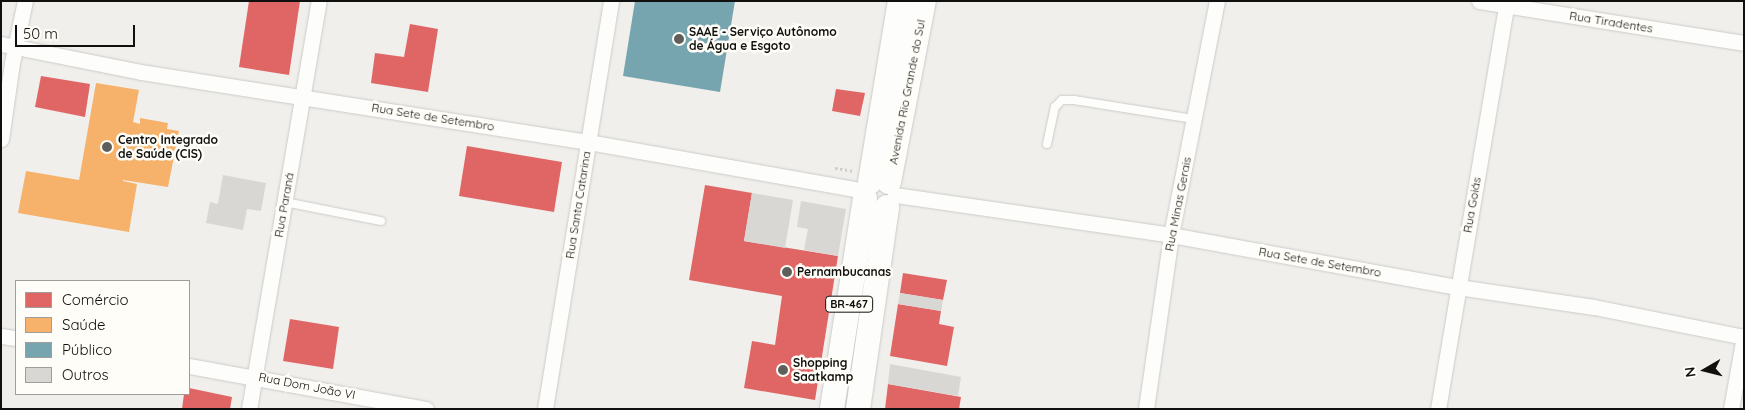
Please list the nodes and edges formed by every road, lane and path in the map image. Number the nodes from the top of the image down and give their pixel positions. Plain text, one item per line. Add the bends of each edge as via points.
1 (25, 1) edge
2 (319, 1) edge
3 (611, 1) edge
4 (900, 1) edge
5 (924, 1) edge
6 (1217, 1) edge
7 (1478, 1) edge
8 (1507, 4) edge
9 (1744, 43) edge
10 (8, 45) edge
11 (304, 97) junction
12 (1194, 119) junction
13 (1, 139) edge
14 (588, 142) junction
15 (1047, 144) dead end
16 (878, 193) junction
17 (285, 202) junction
18 (381, 222) dead end
19 (1171, 235) junction
20 (1458, 287) junction
21 (1, 336) edge
22 (1744, 337) edge
23 (15, 338) edge
24 (190, 366) edge
25 (255, 376) junction
26 (249, 409) edge
27 (426, 409) edge
28 (545, 409) edge
29 (832, 409) edge
30 (858, 409) edge
31 (1146, 409) edge
32 (1438, 409) edge
33 (1731, 409) edge

1 - 10 street
2 - 11 street, Rua Paraná
3 - 14 street, Rua Santa Catarina
4 - 16 main road, Avenida Rio Grande do Sul / BR-467
5 - 16 main road, Avenida Rio Grande do Sul / BR-467
6 - 12 street, Rua Minas Gerais
7 - 8 street, Rua Tiradentes
8 - 9 street, Rua Tiradentes
8 - 20 street, Rua Goiás
10 - 11 street, Rua Sete de Setembro via 141,72
10 - 13 street
11 - 14 street, Rua Sete de Setembro
11 - 17 street, Rua Paraná
12 - 15 lane via 1062,100 1056,107
12 - 19 street, Rua Minas Gerais
14 - 16 street, Rua Sete de Setembro
14 - 28 street, Rua Santa Catarina
16 - 19 street, Rua Sete de Setembro
16 - 29 main road, Avenida Rio Grande do Sul / BR-467
16 - 30 main road, Avenida Rio Grande do Sul / BR-467
17 - 18 lane
17 - 25 street, Rua Paraná
19 - 20 street, Rua Sete de Setembro
19 - 31 street, Rua Minas Gerais
20 - 22 street, Rua Sete de Setembro via 1594,307
20 - 32 street, Rua Goiás
21 - 23 street
22 - 33 street
24 - 25 street, Rua Dom João VI
25 - 26 street, Rua Paraná
25 - 27 street, Rua Dom João VI

